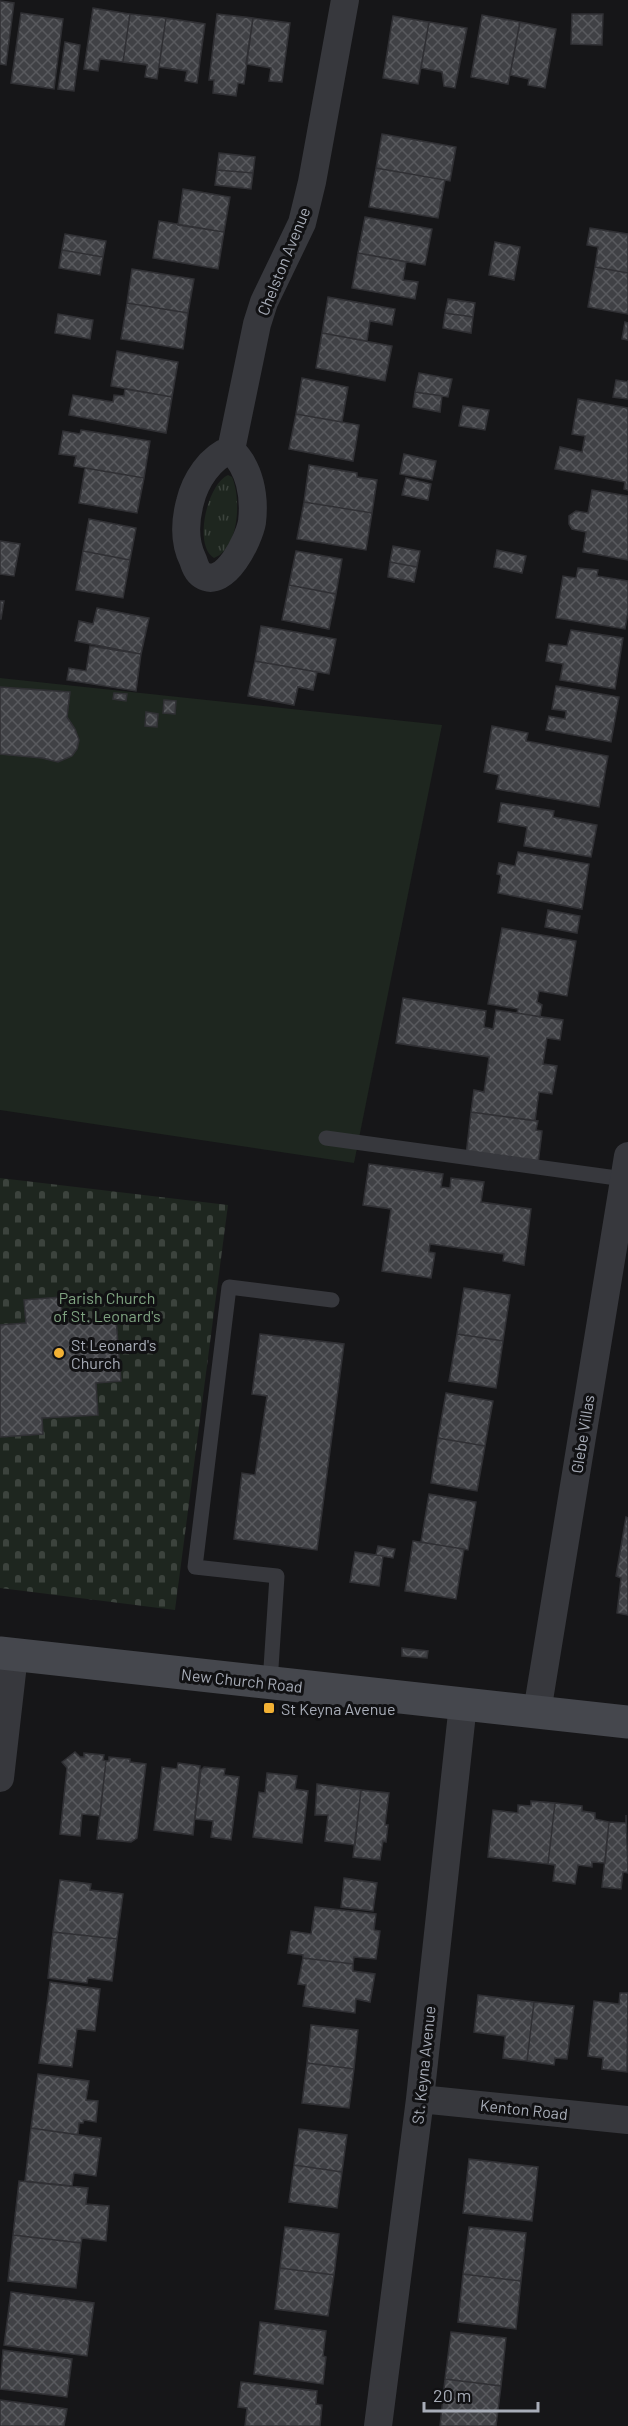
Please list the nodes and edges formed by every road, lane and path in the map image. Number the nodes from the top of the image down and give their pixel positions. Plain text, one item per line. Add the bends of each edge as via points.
1 (345, 0) edge
2 (231, 450) dead end
3 (326, 1138) dead end
4 (626, 1168) edge
5 (332, 1300) dead end
6 (7, 1654) edge
7 (270, 1683) junction
8 (463, 1704) junction
9 (537, 1712) junction
10 (628, 1722) edge
11 (0, 1778) edge
12 (420, 2099) junction
13 (628, 2120) edge
14 (378, 2426) edge

1 - 2 street, Chelston Avenue via 302,223 257,324
3 - 4 lane
4 - 9 street, Glebe Villas
5 - 7 lane via 229,1287 195,1567 277,1576
6 - 7 main road, New Church Road
6 - 11 street
7 - 8 main road, New Church Road
8 - 9 main road, New Church Road
8 - 12 street, St. Keyna Avenue
9 - 10 main road, New Church Road
12 - 13 street, Kenton Road
12 - 14 street, St. Keyna Avenue

